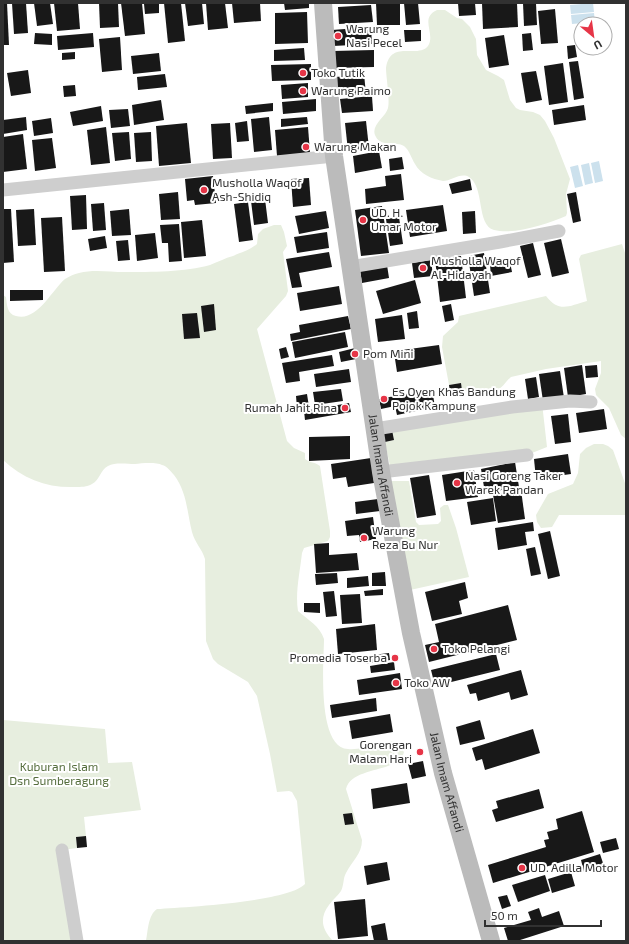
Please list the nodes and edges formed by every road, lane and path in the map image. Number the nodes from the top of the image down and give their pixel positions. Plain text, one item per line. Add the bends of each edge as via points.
1 (323, 3) edge
2 (334, 156) junction
3 (3, 190) edge
4 (559, 231) dead end
5 (350, 267) junction
6 (591, 402) dead end
7 (375, 429) junction
8 (527, 455) dead end
9 (381, 472) junction
10 (62, 850) dead end
11 (77, 941) edge
12 (491, 941) edge

1 - 2 street, Jalan Imam Affandi
2 - 3 street
2 - 5 street, Jalan Imam Affandi
4 - 5 street
5 - 7 street, Jalan Imam Affandi
6 - 7 street via 570,401 512,406
7 - 9 street, Jalan Imam Affandi
8 - 9 street
9 - 12 street, Jalan Imam Affandi via 410,633 443,773
10 - 11 street

